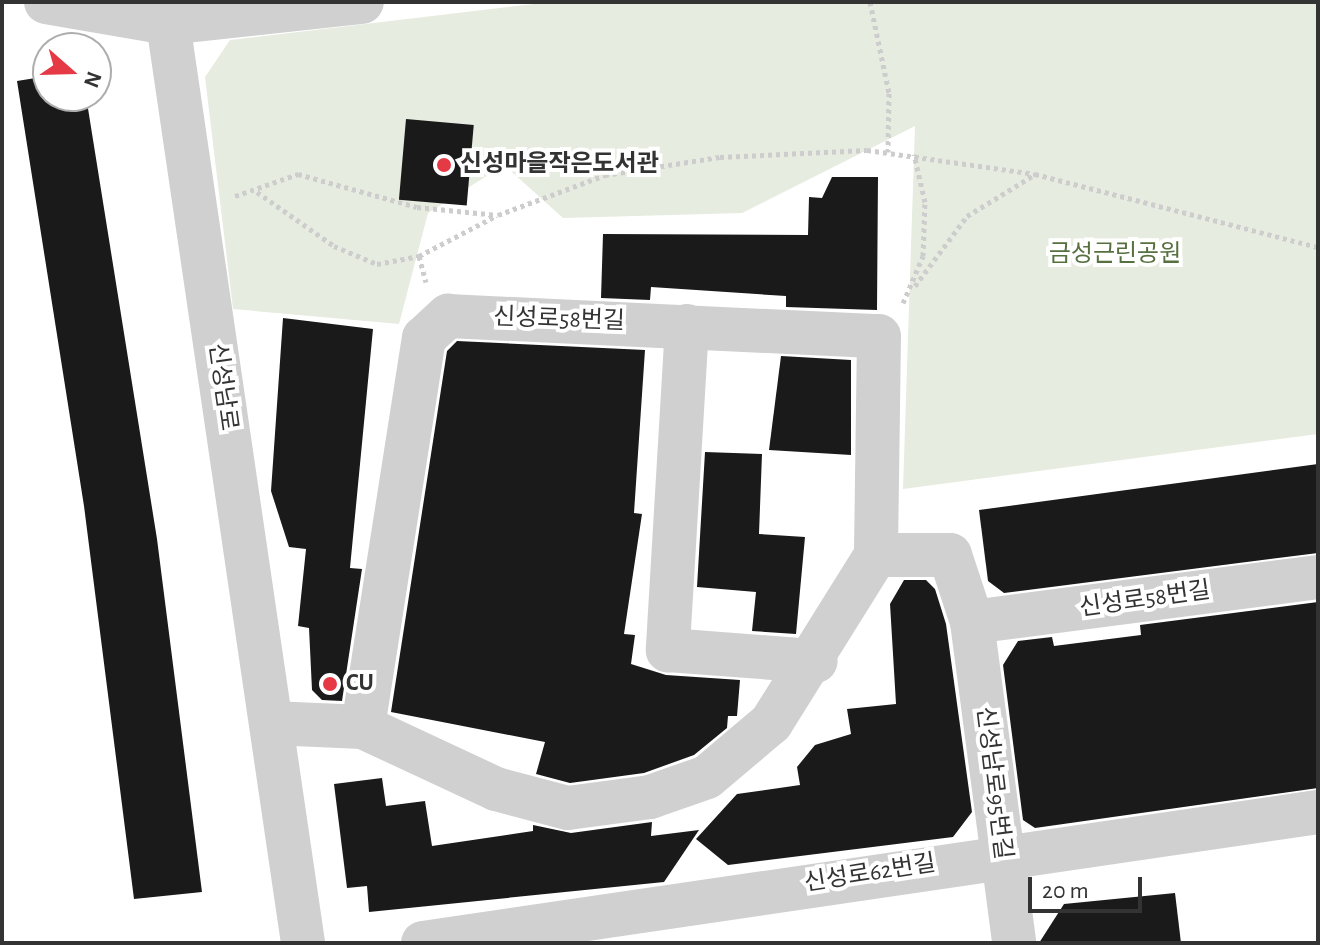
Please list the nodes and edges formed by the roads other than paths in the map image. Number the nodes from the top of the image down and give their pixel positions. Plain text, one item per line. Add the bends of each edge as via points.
1 (46, 2) edge
2 (362, 2) edge
3 (168, 23) junction
4 (687, 326) junction
5 (876, 555) junction
6 (1318, 577) edge
7 (972, 622) junction
8 (816, 661) junction
9 (271, 723) junction
10 (363, 727) junction
11 (1318, 812) edge
12 (1003, 854) junction
13 (303, 943) edge
14 (423, 943) edge
15 (1014, 943) edge

1 - 3 street
2 - 3 street
3 - 9 street, 신성남로
4 - 5 street, 신성로58번길 via 879,336
4 - 8 street via 668,650
4 - 10 street, 신성로58번길 via 448,316 424,338
5 - 7 street via 950,555
5 - 8 street
6 - 7 street, 신성로58번길
7 - 12 street, 신성남로95번길
8 - 10 street via 771,723 707,777 650,797 568,808 496,789
9 - 10 street
9 - 13 street, 신성남로
11 - 12 street, 신성로62번길
12 - 14 street, 신성로62번길
12 - 15 street, 신성남로95번길

